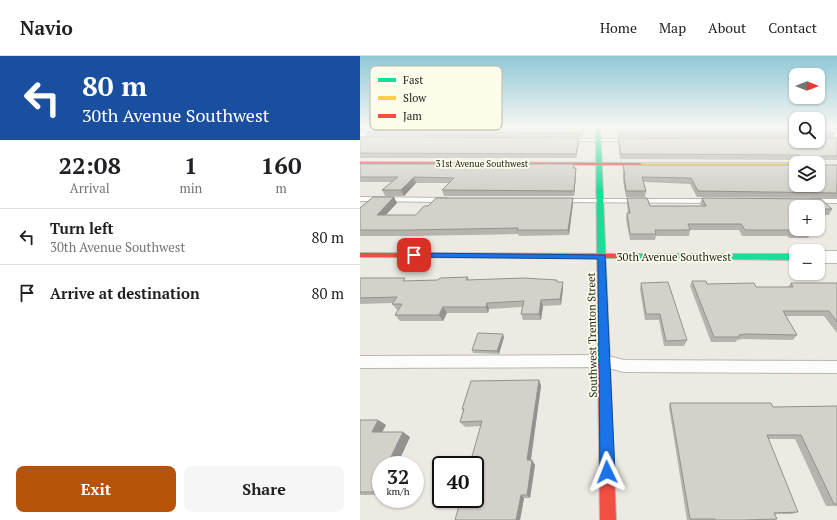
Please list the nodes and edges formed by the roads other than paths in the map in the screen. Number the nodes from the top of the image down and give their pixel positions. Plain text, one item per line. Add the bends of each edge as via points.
1 (598, 148) edge
2 (360, 163) edge
3 (598, 165) junction
4 (789, 165) edge
5 (360, 199) edge
6 (453, 200) edge
7 (555, 201) edge
8 (599, 201) junction
9 (725, 201) edge
10 (825, 201) edge
11 (837, 201) edge
12 (360, 255) edge
13 (602, 256) junction
14 (789, 257) edge
15 (825, 257) edge
16 (837, 257) edge
17 (604, 361) junction
18 (360, 362) edge
19 (837, 367) edge
20 (608, 520) edge

1 - 3 street, Southwest Trenton Street
2 - 3 street, 31st Avenue Southwest
3 - 4 street, 31st Avenue Southwest
3 - 8 street, Southwest Trenton Street
5 - 6 lane
7 - 8 lane
8 - 9 lane
8 - 13 street, Southwest Trenton Street
10 - 11 lane
12 - 13 street, 30th Avenue Southwest
13 - 14 street, 30th Avenue Southwest
13 - 17 street, Southwest Trenton Street
15 - 16 street
17 - 18 lane
17 - 19 lane via 624,366
17 - 20 street, Southwest Trenton Street

